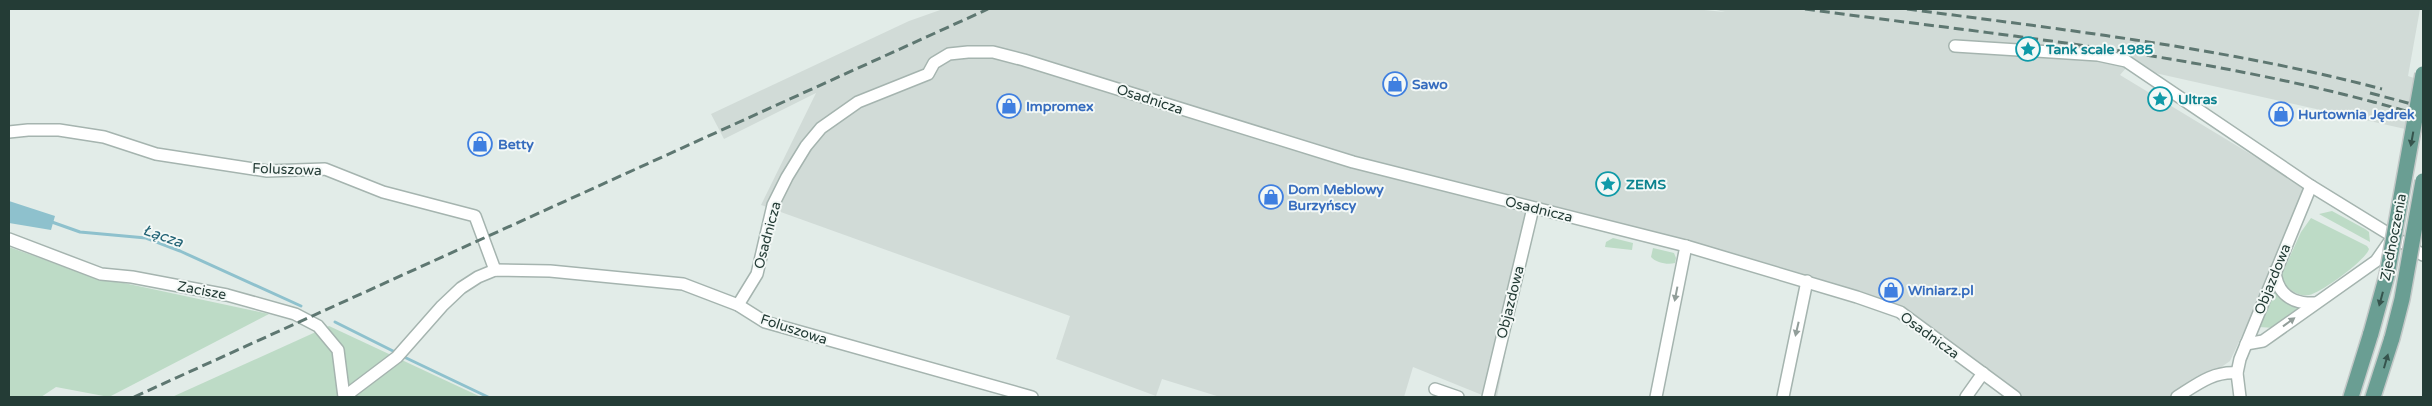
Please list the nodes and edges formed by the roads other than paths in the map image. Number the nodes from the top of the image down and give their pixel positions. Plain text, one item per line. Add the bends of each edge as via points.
1 (1955, 46) dead end
2 (2423, 74) edge
3 (9, 132) edge
4 (2423, 181) edge
5 (2310, 186) junction
6 (1533, 208) junction
7 (2392, 236) junction
8 (9, 240) edge
9 (1686, 246) junction
10 (2423, 255) edge
11 (2275, 269) junction
12 (494, 270) junction
13 (1807, 281) junction
14 (2315, 303) junction
15 (738, 305) junction
16 (2246, 344) junction
17 (1983, 373) junction
18 (2237, 373) junction
19 (1435, 389) dead end
20 (2378, 393) edge
21 (346, 397) edge
22 (1032, 397) edge
23 (1458, 397) edge
24 (1488, 397) edge
25 (1656, 397) edge
26 (1783, 397) edge
27 (1966, 397) edge
28 (2015, 397) edge
29 (2177, 397) edge
30 (2240, 397) edge
31 (2351, 397) edge

1 - 5 street via 2098,55 2126,62
2 -> 31 main road, Zjednoczenia, bridge via 2388,267 2372,333
3 - 12 street, Foluszowa via 59,130 104,136 156,154 266,171 325,169 383,192 475,216
20 -> 4 main road, Zjednoczenia, bridge via 2402,299
5 - 7 street
5 - 11 street, Objazdowa
6 - 9 street, Osadnicza
6 - 15 street, Osadnicza via 1353,162 1024,60 992,52 949,54 934,63 928,74 858,102 821,128 806,146 773,205 757,274
6 - 24 street, Objazdowa
7 - 10 street
7 - 14 street via 2376,261
8 - 21 street, Zacisze via 102,274 227,295 295,314 318,326 338,350
9 - 13 street, Osadnicza
9 -> 25 street
11 - 14 street via 2279,288 2285,295 2295,301
11 - 16 street, Objazdowa
12 - 15 street, Foluszowa via 550,271 683,284
12 - 21 street, Foluszowa via 461,288 407,348
13 - 17 street, Osadnicza via 1900,312
13 -> 26 street
16 -> 14 street via 2263,341
15 - 22 street, Foluszowa via 764,322
16 - 18 street, Objazdowa
17 - 27 street
17 - 28 street, Osadnicza
18 - 29 street via 2211,376
18 - 30 street, Objazdowa
19 - 23 street

